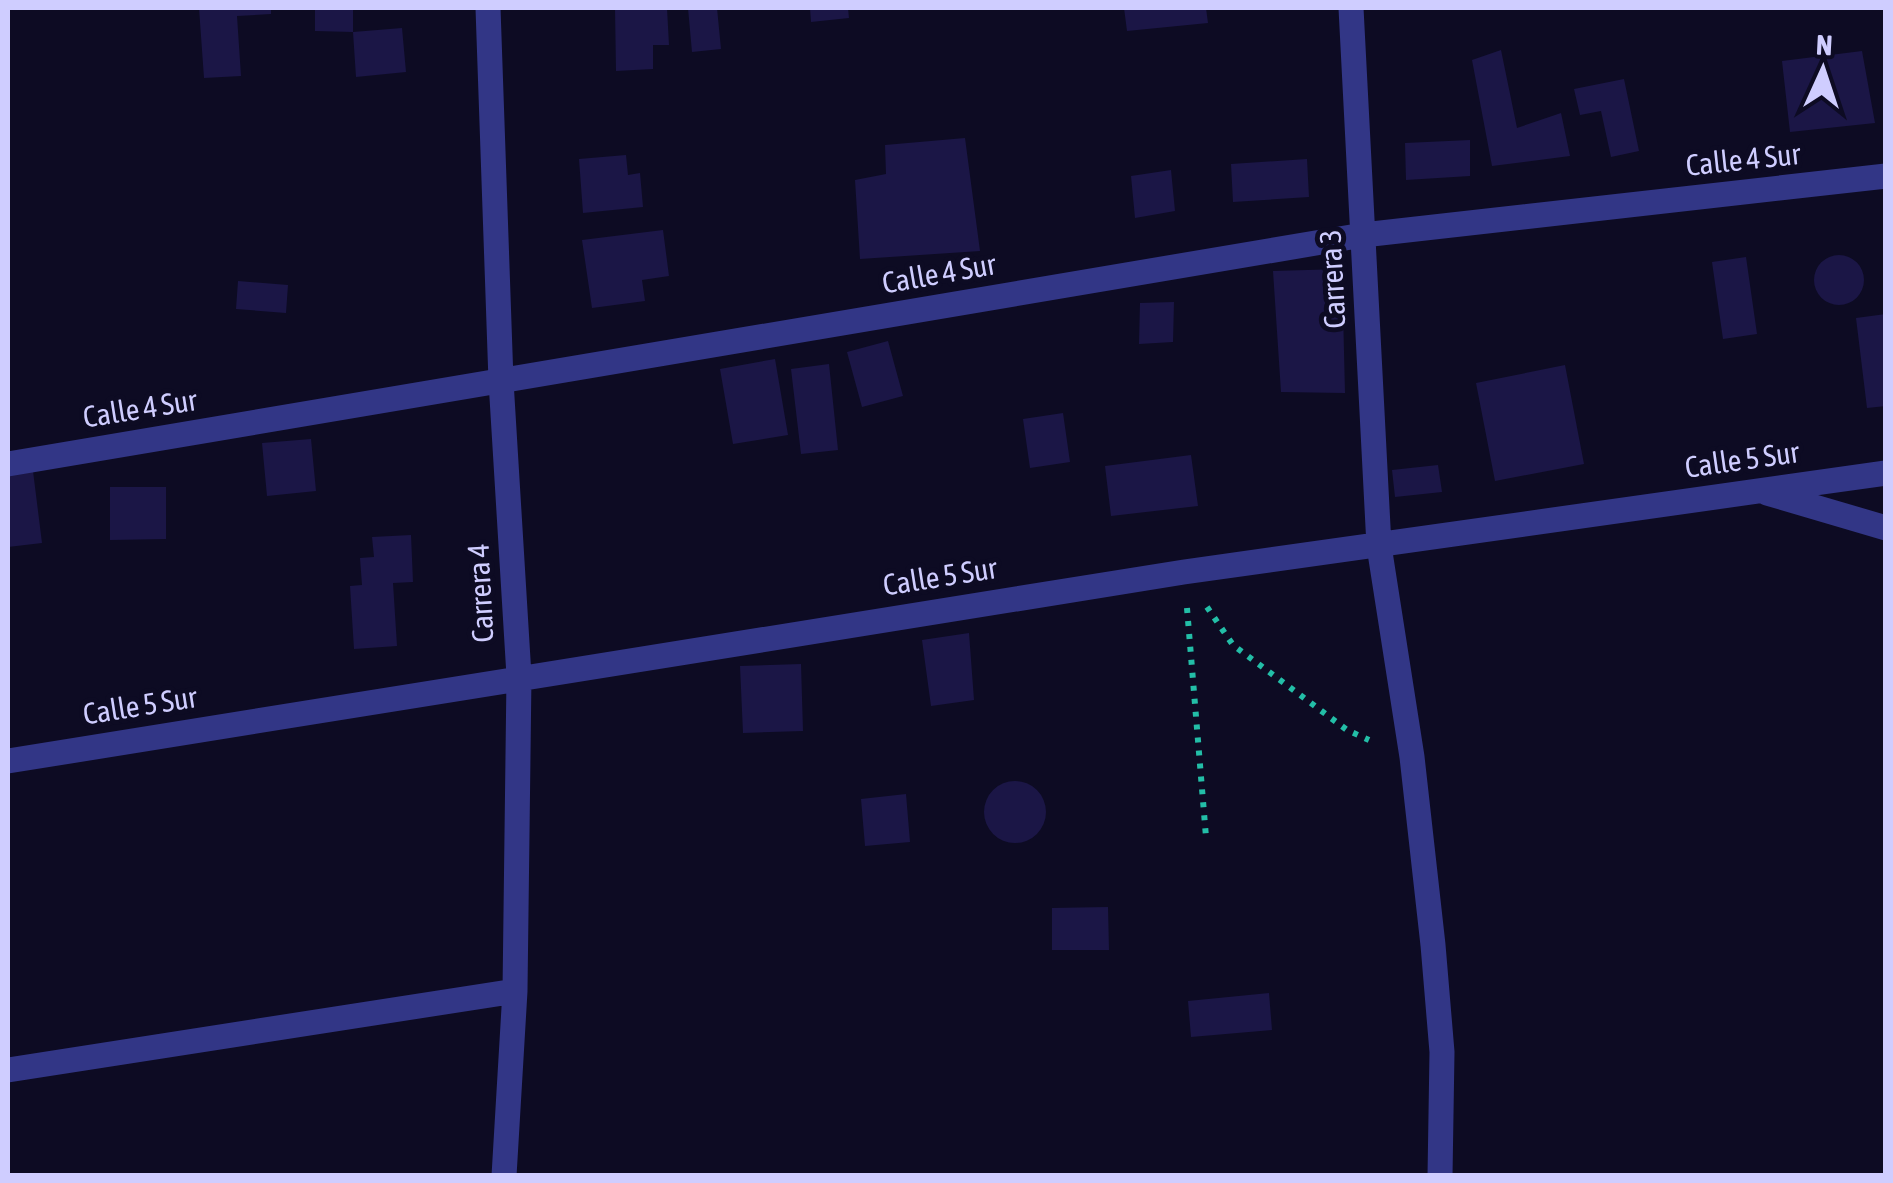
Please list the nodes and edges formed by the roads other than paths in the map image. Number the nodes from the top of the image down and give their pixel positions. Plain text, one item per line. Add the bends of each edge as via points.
1 (488, 8) edge
2 (1352, 8) edge
3 (1886, 176) edge
4 (1364, 235) junction
5 (501, 381) junction
6 (8, 464) edge
7 (1886, 473) edge
8 (1757, 490) junction
9 (1886, 528) edge
10 (1379, 546) junction
11 (519, 676) junction
12 (8, 761) edge
13 (515, 991) junction
14 (8, 1070) edge
15 (504, 1176) edge
16 (1440, 1176) edge

1 - 5 street, Carrera 4
2 - 4 street, Carrera 3
3 - 4 street, Calle 4 Sur
4 - 5 street, Calle 4 Sur
4 - 10 street, Carrera 3
5 - 6 street, Calle 4 Sur
5 - 11 street, Carrera 4
7 - 8 street, Calle 5 Sur
8 - 9 street
8 - 10 street, Calle 5 Sur
10 - 11 street, Calle 5 Sur
10 - 16 street, Carrera 3 via 1412,758 1442,1052
11 - 12 street, Calle 5 Sur
11 - 13 street, Carrera 4
13 - 14 street
13 - 15 street, Carrera 4

